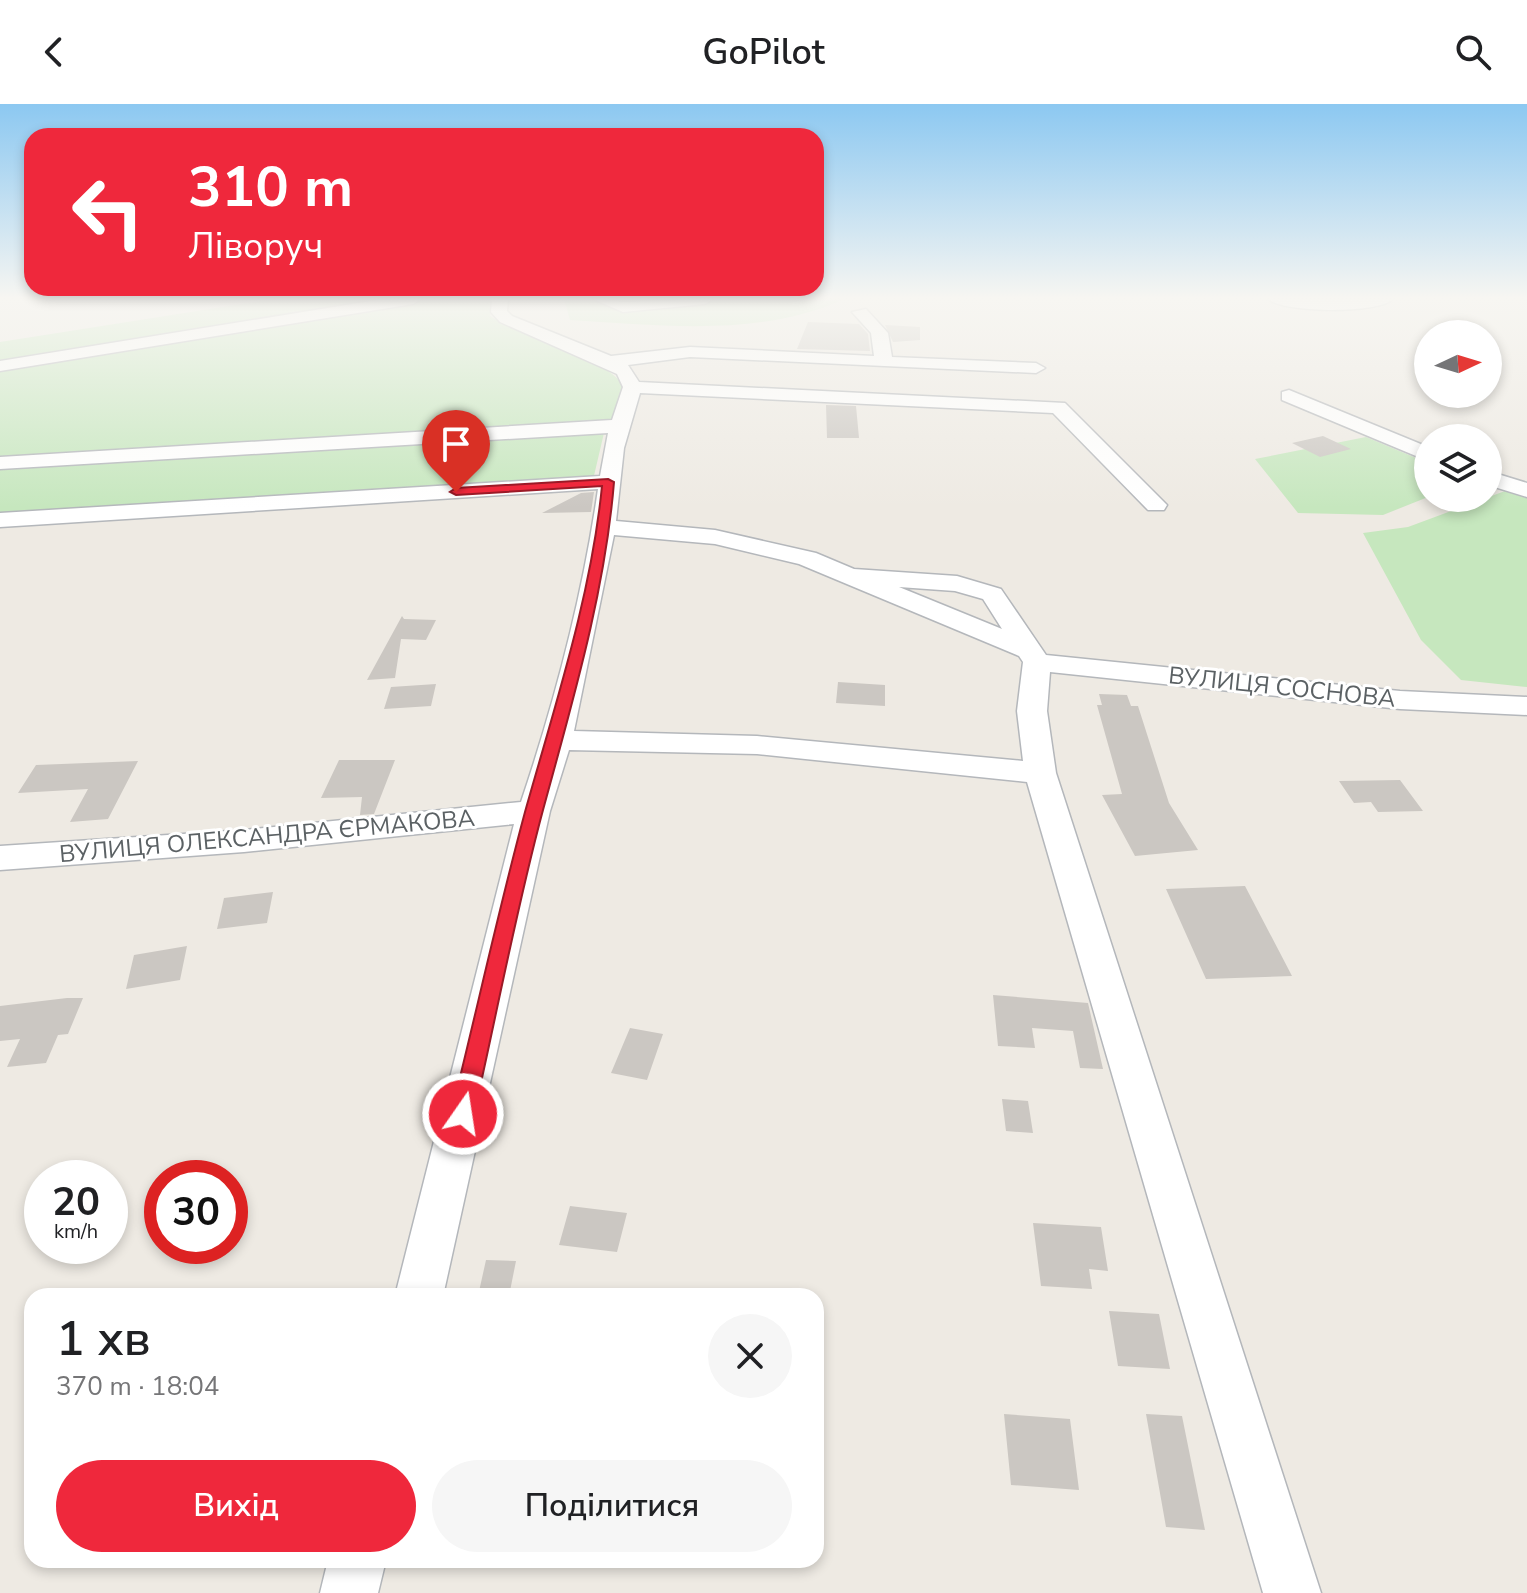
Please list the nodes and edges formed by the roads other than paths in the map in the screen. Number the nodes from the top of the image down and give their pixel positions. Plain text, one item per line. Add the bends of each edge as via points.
1 (621, 368) edge
2 (632, 387) junction
3 (1289, 396) dead end
4 (620, 426) junction
5 (1414, 449) edge
6 (0, 463) edge
7 (608, 482) junction
8 (1502, 482) edge
9 (1527, 490) edge
10 (1156, 505) dead end
11 (0, 520) edge
12 (604, 527) junction
13 (854, 576) junction
14 (1034, 657) junction
15 (1527, 706) edge
16 (557, 740) junction
17 (1040, 773) junction
18 (534, 811) junction
19 (0, 858) edge
20 (421, 1288) edge
21 (355, 1568) edge
22 (349, 1593) edge
23 (1292, 1593) edge

1 - 2 street
2 - 4 street
2 - 10 street via 1066,407
3 - 5 street
4 - 6 street
4 - 7 street
7 - 11 street
7 - 12 street
8 - 9 street
12 - 13 street via 743,541
12 - 16 street
13 - 14 street, ВУЛИЦЯ СОСНОВА
13 - 14 street via 983,589 1001,604
14 - 15 street, ВУЛИЦЯ СОСНОВА via 1400,700
14 - 17 street via 1032,711
16 - 17 street via 757,745
16 - 18 street
17 - 23 street
18 - 19 street, ВУЛИЦЯ ОЛЕКСАНДРА ЄРМАКОВА via 244,841
18 - 20 street
21 - 22 street

